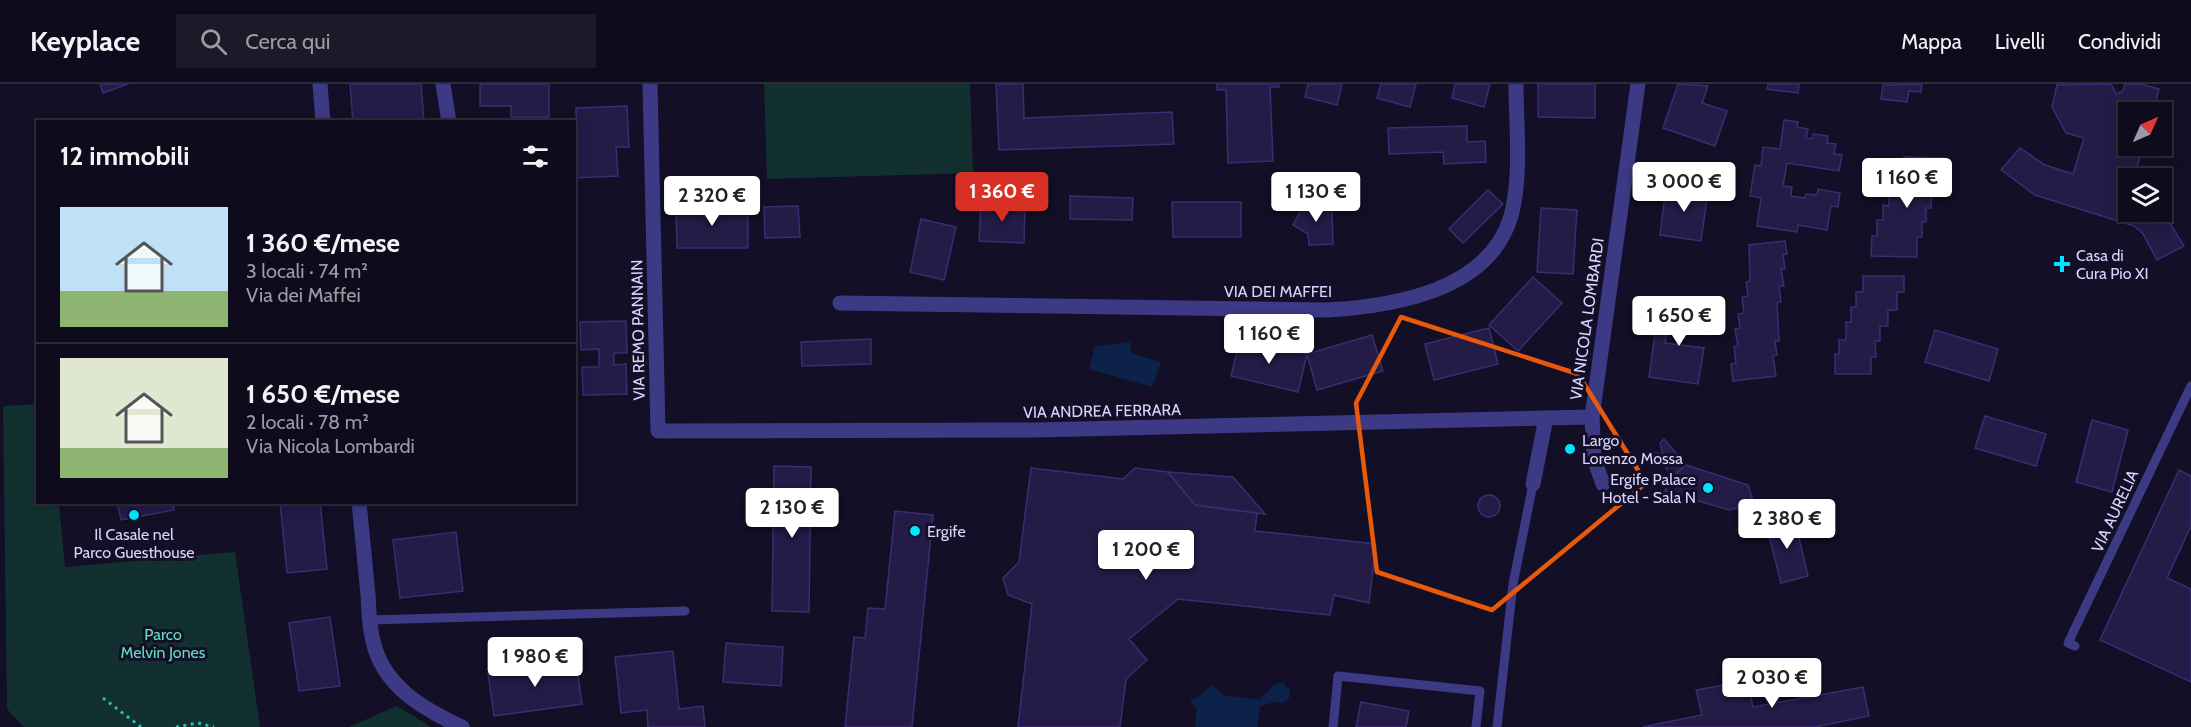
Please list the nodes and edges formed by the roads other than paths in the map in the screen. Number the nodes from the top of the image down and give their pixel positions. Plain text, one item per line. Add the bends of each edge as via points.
1 (320, 84) edge
2 (443, 84) edge
3 (650, 84) edge
4 (1516, 84) edge
5 (1638, 84) edge
6 (323, 120) edge
7 (449, 120) edge
8 (840, 303) dead end
9 (2191, 386) edge
10 (1546, 417) junction
11 (1592, 417) junction
12 (658, 431) joint
13 (1533, 484) joint
14 (1603, 484) dead end
15 (359, 504) edge
16 (685, 611) dead end
17 (370, 620) junction
18 (2075, 646) dead end
19 (462, 727) edge
20 (1333, 727) edge
21 (1476, 727) edge
22 (1497, 727) edge

1 - 6 street
2 - 7 street
3 - 12 street, VIA REMO PANNAIN
4 - 8 street, VIA DEI MAFFEI via 1516,178 1506,230 1488,257 1466,274 1424,294 1386,305 1328,310
5 - 11 street, VIA NICOLA LOMBARDI
9 - 18 lane, VIA AURELIA via 2068,643
10 - 11 street
10 - 12 street, VIA ANDREA FERRARA via 1036,430
10 - 13 street
11 - 14 street via 1594,459
13 - 22 lane via 1513,584
15 - 17 street
16 - 17 lane
17 - 19 street via 376,651 396,684 422,707
20 - 21 lane via 1338,676 1480,691

